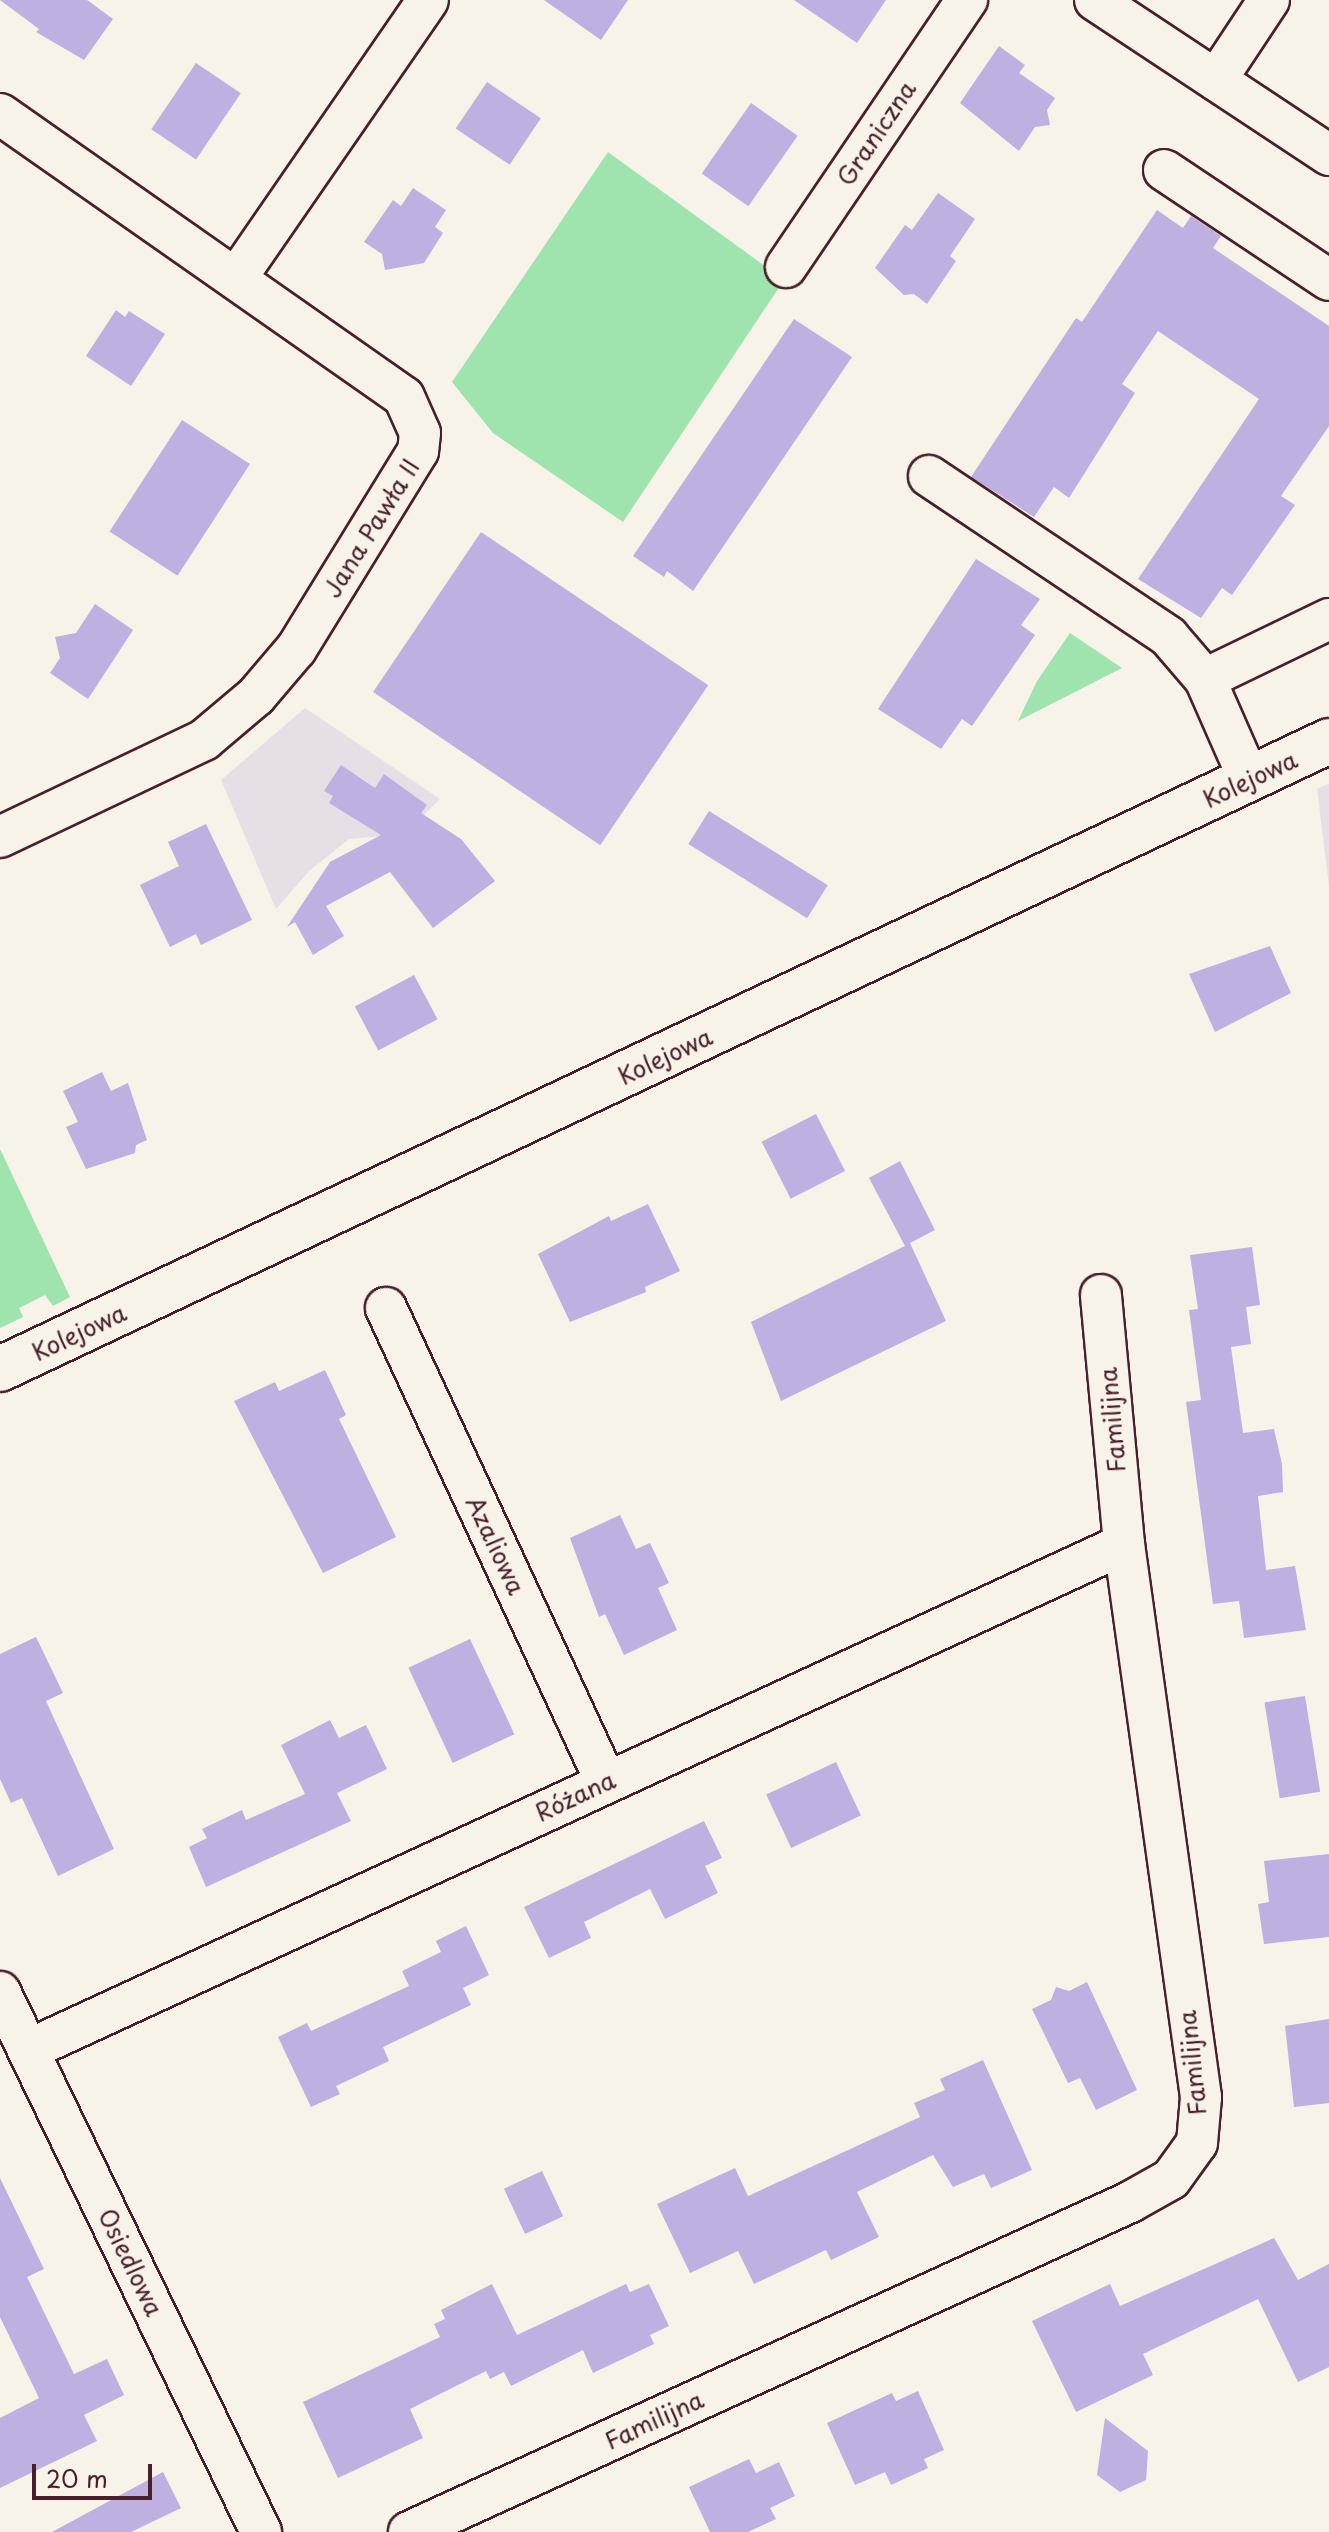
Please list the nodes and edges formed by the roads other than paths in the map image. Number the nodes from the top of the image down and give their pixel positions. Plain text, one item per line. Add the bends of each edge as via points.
1 (428, 0) edge
2 (967, 0) edge
3 (1095, 0) edge
4 (1269, 0) edge
5 (1216, 80) junction
6 (0, 114) edge
7 (1329, 155) edge
8 (1164, 170) dead end
9 (786, 267) dead end
10 (237, 277) junction
11 (1329, 280) edge
12 (929, 476) dead end
13 (1329, 619) edge
14 (1205, 679) junction
15 (1329, 741) edge
16 (1249, 779) junction
17 (0, 837) edge
18 (1101, 1295) dead end
19 (386, 1308) dead end
20 (0, 1369) edge
21 (1124, 1544) junction
22 (606, 1782) junction
23 (0, 1992) edge
24 (28, 2050) junction
25 (261, 2532) edge
26 (409, 2532) edge

1 - 10 street
2 - 9 street, Graniczna
3 - 5 street
4 - 5 street
5 - 7 street
6 - 10 street, Jana Pawła II
8 - 11 street
10 - 17 street, Jana Pawła II via 404,397 420,433 418,451 296,649 256,696 204,740
12 - 14 street via 1168,636
13 - 14 street
14 - 16 street
15 - 16 street, Kolejowa
16 - 20 street, Kolejowa
18 - 21 street, Familijna
19 - 22 street, Azaliowa
21 - 22 street, Różana
21 - 26 street, Familijna via 1201,2097 1197,2143 1171,2179
22 - 24 street, Różana
23 - 24 street, Osiedlowa
24 - 25 street, Osiedlowa

